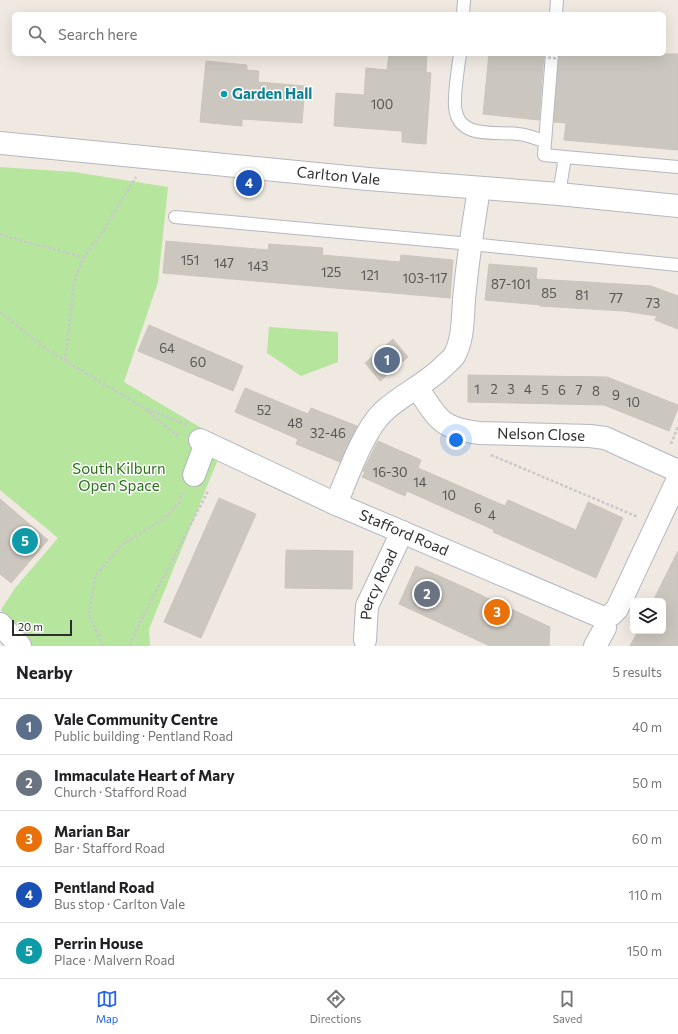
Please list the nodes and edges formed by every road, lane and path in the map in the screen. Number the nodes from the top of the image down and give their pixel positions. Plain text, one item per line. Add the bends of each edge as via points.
1 (464, 0) edge
2 (557, 0) edge
3 (463, 12) edge
4 (556, 12) edge
5 (460, 56) edge
6 (548, 56) edge
7 (571, 60) dead end
8 (545, 142) junction
9 (0, 143) edge
10 (565, 156) junction
11 (148, 158) junction
12 (678, 167) edge
13 (479, 188) junction
14 (559, 194) junction
15 (678, 206) edge
16 (175, 218) dead end
17 (0, 234) edge
18 (471, 244) junction
19 (84, 257) junction
20 (678, 266) edge
21 (0, 312) edge
22 (65, 361) junction
23 (417, 388) junction
24 (144, 408) junction
25 (194, 437) junction
26 (489, 454) dead end
27 (678, 470) edge
28 (678, 479) edge
29 (195, 485) junction
30 (336, 504) junction
31 (657, 525) junction
32 (402, 532) junction
33 (604, 618) junction
34 (0, 624) edge
35 (365, 640) dead end
36 (20, 646) edge
37 (103, 646) edge
38 (130, 646) edge
39 (594, 646) edge

1 - 3 lane
2 - 4 lane
5 - 8 lane via 455,106 462,125 473,130 517,134
6 - 7 path, bridge
6 - 8 lane
8 - 10 lane via 544,155
9 - 11 street, Carlton Vale
10 - 12 lane
10 - 14 lane
11 - 13 street, Carlton Vale
11 - 19 path
13 - 14 street, Carlton Vale
13 - 18 street
14 - 15 street, Carlton Vale
16 - 18 lane
17 - 19 path
18 - 20 lane
18 - 23 street via 461,336 454,356 437,374
19 - 22 path via 74,282
21 - 22 path
22 - 24 path
23 - 27 street, Nelson Close via 440,419 465,431 604,438
23 - 30 street via 396,400 371,427
24 - 25 path
24 - 25 path
25 - 29 street
25 - 30 street, Stafford Road
26 - 31 path
28 - 31 street
29 - 37 path via 162,520 123,544 95,576 89,616
29 - 38 path
30 - 32 street, Stafford Road
31 - 33 street via 617,609
32 - 33 street, Stafford Road
32 - 35 street, Percy Road via 366,606
33 - 39 street via 605,628
34 - 36 street

